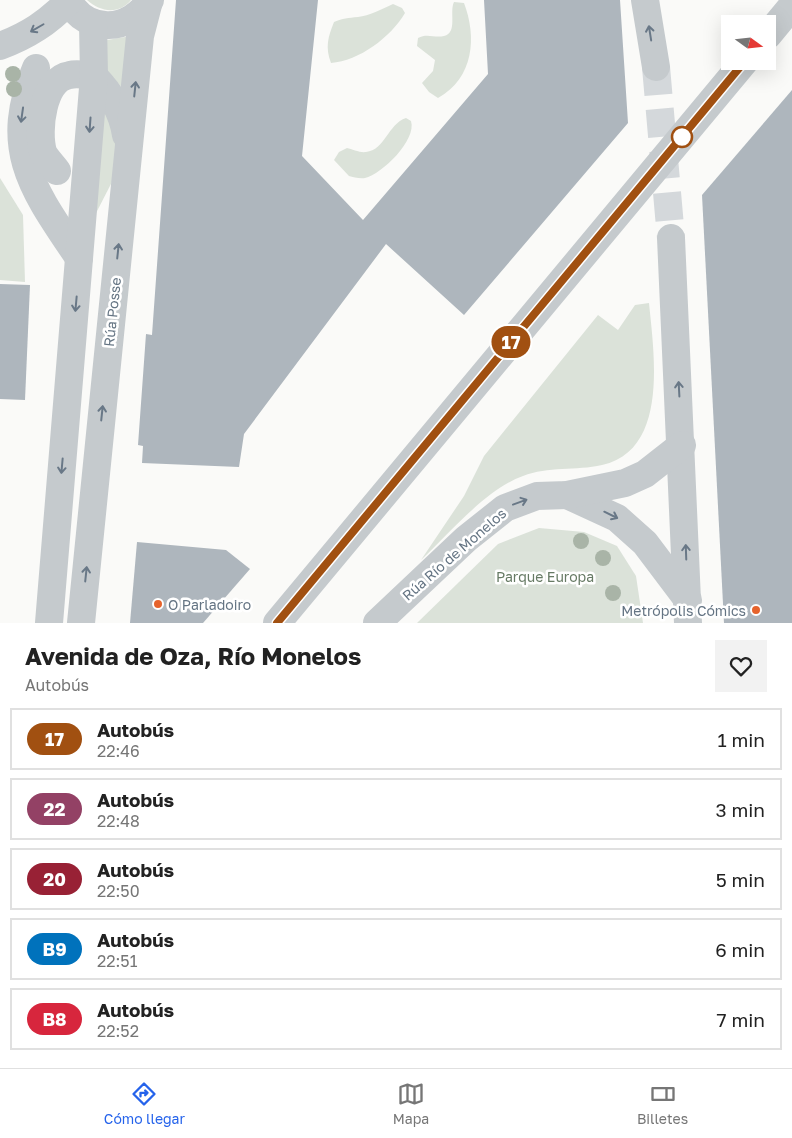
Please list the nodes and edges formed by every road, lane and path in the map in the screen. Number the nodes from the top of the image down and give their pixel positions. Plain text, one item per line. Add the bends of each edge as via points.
1 (645, 0) edge
2 (68, 1) edge
3 (150, 1) edge
4 (792, 6) edge
5 (93, 24) junction
6 (776, 25) edge
7 (0, 46) edge
8 (656, 67) tunnel mouth
9 (36, 68) dead end
10 (738, 70) edge
11 (94, 76) junction
12 (128, 153) junction
13 (57, 171) dead end
14 (671, 238) tunnel mouth
15 (80, 258) junction
16 (682, 444) junction
17 (567, 495) junction
18 (688, 612) edge
19 (49, 623) edge
20 (81, 623) edge
21 (276, 623) edge
22 (377, 623) edge

8 -> 1 street
2 - 5 street via 75,11
2 -> 7 street via 49,21
3 - 5 street via 131,20 119,25
12 -> 3 street, Rúa Posse via 140,36
4 - 6 street
5 - 11 street
9 -> 15 street via 25,94 21,122 22,151 34,186 48,212
10 - 21 street
11 - 12 street via 111,94 123,117
11 - 13 street via 69,74 51,87 41,119 41,141 44,155
11 -> 15 street
20 -> 12 street, Rúa Posse
16 -> 14 street, Rúa Río de Monelos
15 -> 19 street
16 - 17 street, Rúa Río de Monelos via 646,474 625,484
18 -> 16 street, Rúa Río de Monelos
17 -> 18 street, Rúa Río de Monelos via 617,518 644,543
22 -> 17 street, Rúa Río de Monelos via 466,539 505,508 537,496

